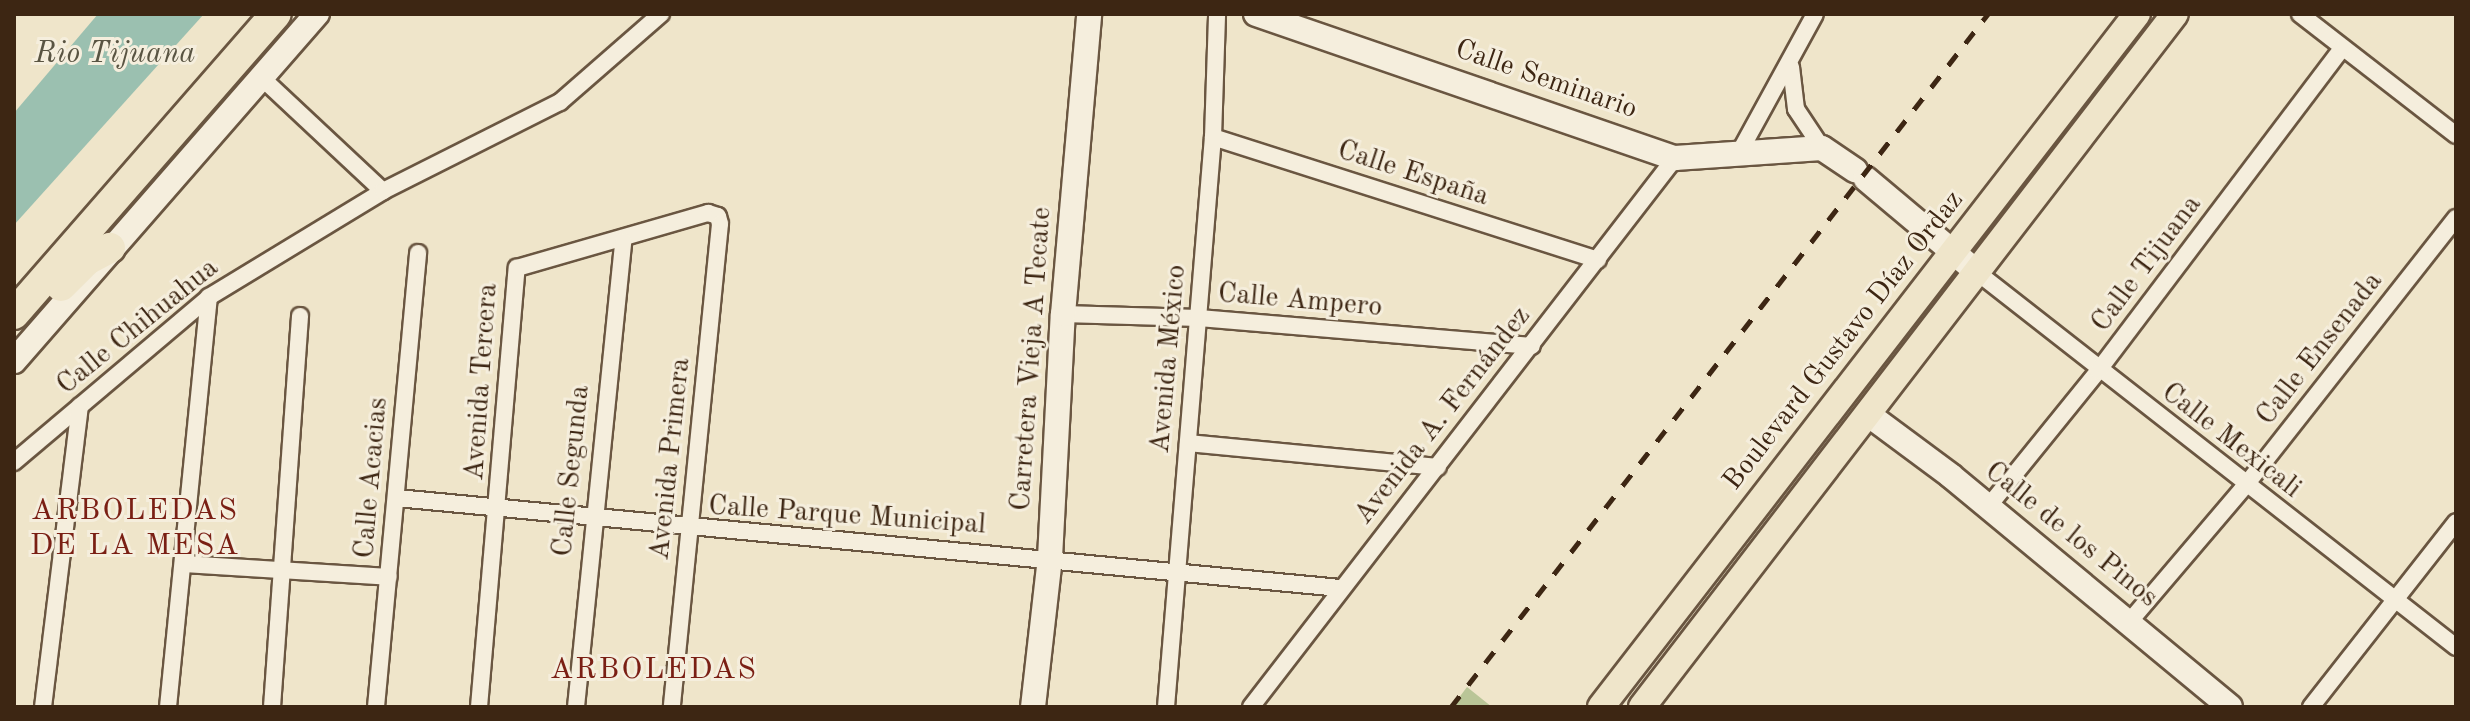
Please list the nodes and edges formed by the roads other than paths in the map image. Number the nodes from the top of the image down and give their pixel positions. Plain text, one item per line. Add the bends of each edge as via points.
1 (276, 14) edge
2 (317, 14) edge
3 (661, 14) edge
4 (1089, 14) edge
5 (1217, 14) edge
6 (1256, 14) edge
7 (1815, 14) edge
8 (2137, 14) edge
9 (2175, 14) edge
10 (2300, 14) edge
11 (2342, 48) junction
12 (1791, 66) junction
13 (261, 77) junction
14 (2456, 135) edge
15 (1213, 137) junction
16 (1822, 148) junction
17 (1739, 153) junction
18 (1675, 158) junction
19 (383, 191) junction
20 (718, 216) joint
21 (2456, 218) edge
22 (623, 241) junction
23 (110, 248) junction
24 (418, 253) dead end
25 (1953, 254) junction
26 (1598, 260) junction
27 (1978, 273) junction
28 (209, 297) junction
29 (14, 314) edge
30 (1063, 314) junction
31 (300, 316) dead end
32 (1199, 318) junction
33 (14, 332) edge
34 (1532, 346) junction
35 (14, 361) edge
36 (2098, 371) junction
37 (80, 406) junction
38 (1869, 415) junction
39 (1188, 443) junction
40 (14, 462) edge
41 (1438, 467) junction
42 (2245, 486) junction
43 (397, 498) junction
44 (500, 506) junction
45 (1988, 507) junction
46 (592, 516) junction
47 (2456, 522) edge
48 (691, 530) junction
49 (1050, 558) junction
50 (184, 564) junction
51 (1179, 569) junction
52 (283, 572) junction
53 (389, 577) junction
54 (1340, 588) junction
55 (2397, 600) junction
56 (2130, 621) junction
57 (2456, 647) edge
58 (43, 707) edge
59 (168, 707) edge
60 (272, 707) edge
61 (376, 707) edge
62 (479, 707) edge
63 (576, 707) edge
64 (672, 707) edge
65 (1033, 707) edge
66 (1166, 707) edge
67 (1251, 707) edge
68 (1601, 707) edge
69 (1642, 707) edge
70 (2230, 707) edge
71 (2311, 707) edge

1 - 29 highway
2 - 13 street
3 - 19 street, Calle Chihuahua via 560,102
4 - 30 street, Carretera Vieja A Tecate
5 - 15 street, Avenida México
6 - 18 street, Calle Seminario
7 - 12 street
8 - 25 main road, Boulevard Gustavo Díaz Ordaz
9 - 27 main road
10 - 11 street
11 - 14 street
11 - 36 street, Calle Tijuana
12 - 16 street via 1796,109
12 - 17 street
13 - 19 street
13 - 23 street
15 - 26 street, Calle España
15 - 32 street, Avenida México
16 - 17 street, Calle Seminario
16 - 25 street
17 - 18 street, Calle Seminario
18 - 26 street, Avenida A. Fernández
19 - 28 street, Calle Chihuahua
20 - 22 street, Avenida Tercera via 708,213
20 - 48 street, Avenida Primera
21 - 42 street, Calle Ensenada
22 - 44 street, Avenida Tercera via 517,268
22 - 46 street, Calle Segunda
23 - 33 highway via 87,260
23 - 35 street
24 - 43 street, Calle Acacias
25 - 27 street
25 - 68 main road, Boulevard Gustavo Díaz Ordaz
26 - 34 street, Avenida A. Fernández
27 - 36 street, Calle Mexicali
27 - 38 main road
28 - 37 street, Calle Chihuahua
28 - 50 street
30 - 32 street, Calle Ampero
30 - 49 street, Carretera Vieja A Tecate
31 - 52 street
32 - 34 street, Calle Ampero
32 - 39 street, Avenida México
34 - 41 street, Avenida A. Fernández
36 - 42 street, Calle Mexicali
36 - 45 street, Calle Tijuana
37 - 40 street, Calle Chihuahua
37 - 58 street
38 - 45 street, Calle de los Pinos
38 - 69 main road
39 - 41 street
39 - 51 street, Avenida México
41 - 54 street, Avenida A. Fernández
42 - 55 street, Calle Mexicali
42 - 56 street, Calle Ensenada
43 - 44 street, Calle Parque Municipal
43 - 53 street, Calle Acacias
44 - 46 street, Calle Parque Municipal
44 - 62 street, Avenida Tercera
45 - 56 street, Calle de los Pinos
46 - 48 street, Calle Parque Municipal
46 - 63 street, Calle Segunda
47 - 55 street
48 - 49 street, Calle Parque Municipal
48 - 64 street, Avenida Primera
49 - 51 street, Calle Parque Municipal
49 - 65 street, Carretera Vieja A Tecate
50 - 52 street
50 - 59 street
51 - 54 street, Calle Parque Municipal
51 - 66 street, Avenida México
52 - 53 street
52 - 60 street
53 - 61 street, Calle Acacias
54 - 67 street, Avenida A. Fernández
55 - 57 street, Calle Mexicali
55 - 71 street
56 - 70 street, Calle de los Pinos

